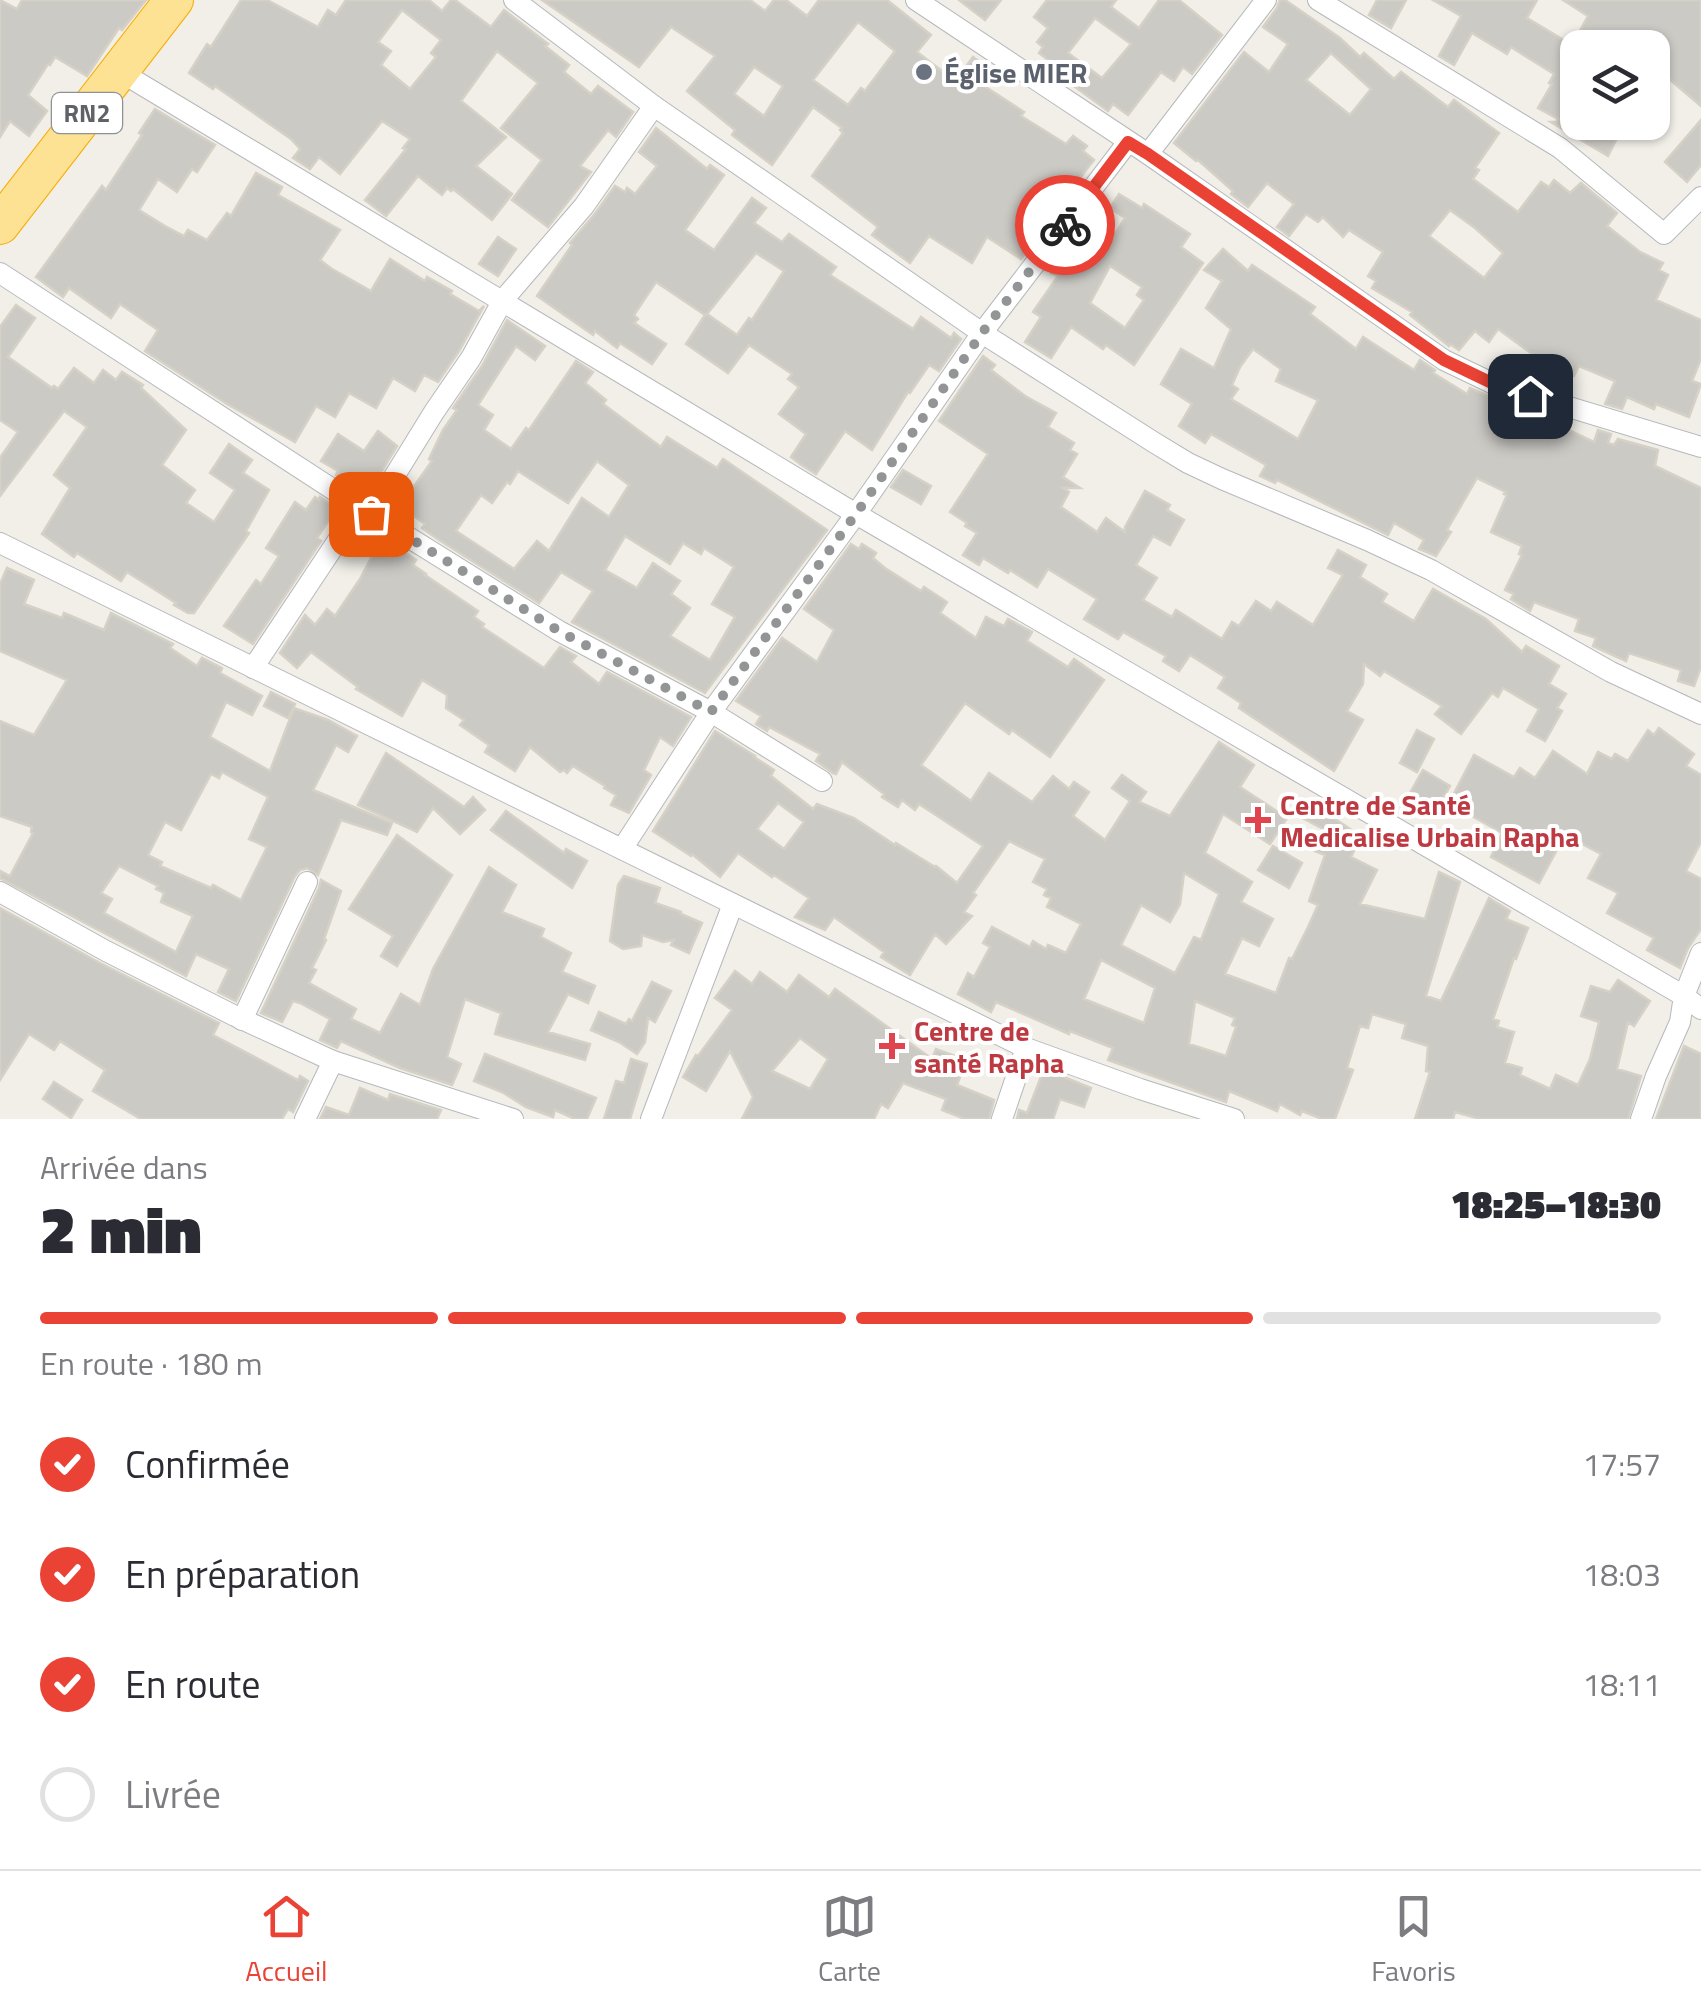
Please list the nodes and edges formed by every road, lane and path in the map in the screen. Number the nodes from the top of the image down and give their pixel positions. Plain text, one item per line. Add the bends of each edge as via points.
1 (174, 0) edge
2 (514, 0) edge
3 (916, 0) edge
4 (1266, 0) edge
5 (1318, 0) edge
6 (119, 71) junction
7 (654, 106) junction
8 (1128, 142) junction
9 (1148, 154) junction
10 (1701, 197) edge
11 (0, 225) edge
12 (0, 272) edge
13 (504, 300) junction
14 (982, 333) junction
15 (1701, 447) edge
16 (366, 511) junction
17 (856, 514) junction
18 (0, 543) edge
19 (253, 668) junction
20 (711, 712) junction
21 (1701, 714) edge
22 (822, 781) dead end
23 (622, 849) junction
24 (308, 882) dead end
25 (0, 892) edge
26 (733, 904) junction
27 (1701, 953) edge
28 (1693, 1003) edge
29 (242, 1020) junction
30 (1026, 1048) junction
31 (334, 1061) junction
32 (305, 1119) edge
33 (514, 1119) edge
34 (651, 1119) edge
35 (1002, 1119) edge
36 (1234, 1119) edge
37 (1641, 1119) edge

1 - 6 highway, RN2
2 - 7 street
3 - 8 street
4 - 9 street
5 - 10 street via 1560,148 1664,234
6 - 11 highway, RN2
6 - 13 street
7 - 13 street via 584,206
7 - 14 street
8 - 9 street
8 - 14 street
9 - 15 street via 1470,374
12 - 16 street
13 - 16 street
13 - 17 street
14 - 17 street
14 - 21 street via 1188,463 1431,570 1611,672
16 - 19 street
16 - 20 street via 559,631
17 - 20 street
17 - 28 street
18 - 19 street
19 - 23 street
20 - 22 street
20 - 23 street
23 - 26 street
24 - 29 street
25 - 29 street
26 - 30 street
26 - 34 street
27 - 28 street
28 - 37 street
29 - 31 street
30 - 35 street
30 - 36 street
31 - 32 street
31 - 33 street

